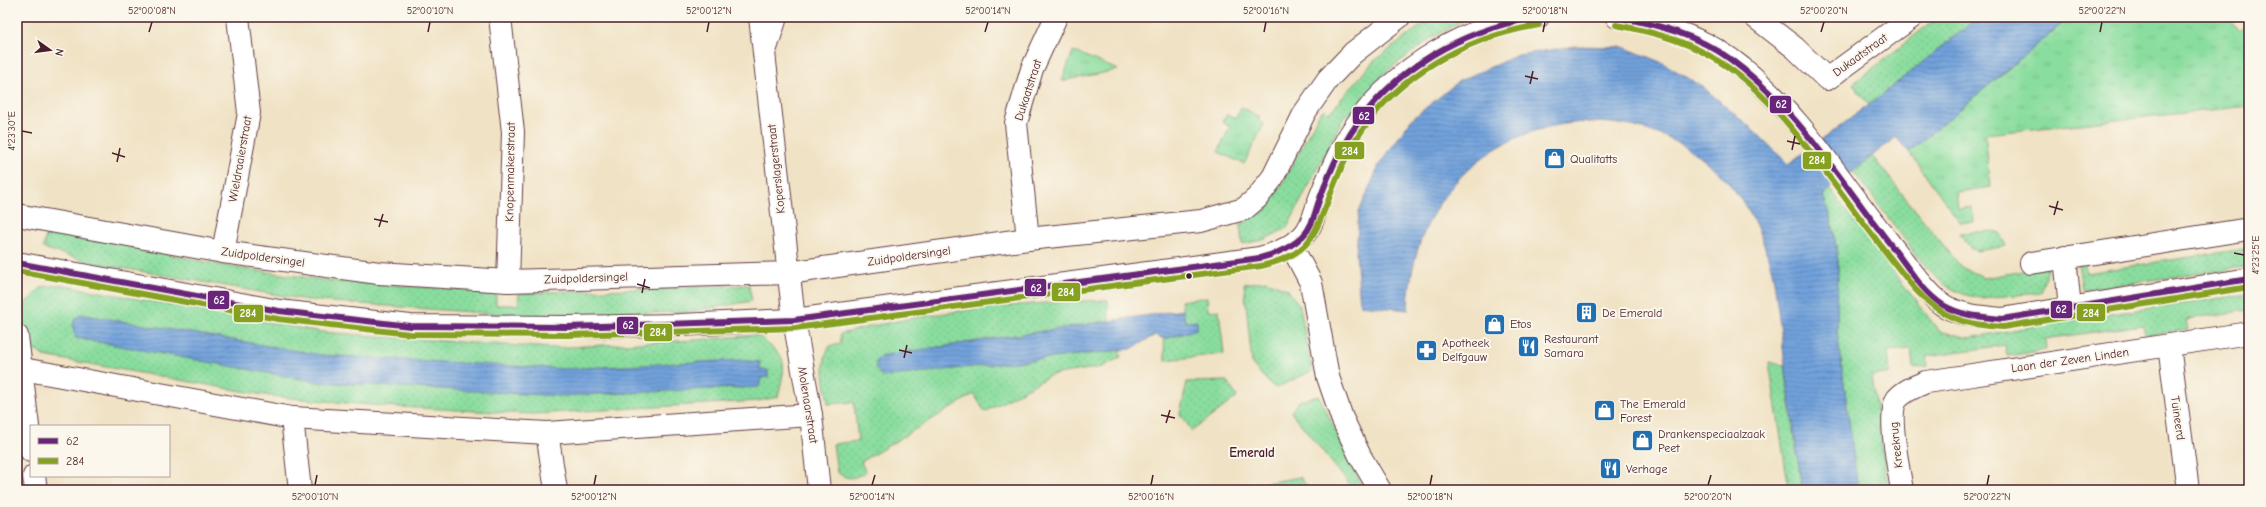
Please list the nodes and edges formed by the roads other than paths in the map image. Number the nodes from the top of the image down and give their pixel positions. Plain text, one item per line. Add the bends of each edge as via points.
1 (238, 17) edge
2 (500, 17) edge
3 (760, 17) edge
4 (776, 17) edge
5 (1056, 17) edge
6 (1399, 17) edge
7 (1538, 17) edge
8 (1617, 17) edge
9 (1755, 17) edge
10 (1912, 17) edge
11 (764, 55) junction
12 (17, 214) edge
13 (2249, 229) edge
14 (1028, 239) junction
15 (1291, 245) junction
16 (223, 252) junction
17 (2065, 257) junction
18 (2031, 263) dead end
19 (17, 264) edge
20 (788, 273) junction
21 (2249, 279) edge
22 (508, 281) junction
23 (2070, 308) junction
24 (794, 320) junction
25 (2249, 333) edge
26 (17, 336) edge
27 (2169, 346) junction
28 (19, 368) edge
29 (1896, 400) joint
30 (810, 415) junction
31 (292, 418) junction
32 (547, 433) junction
33 (30, 444) edge
34 (34, 477) edge
35 (36, 490) edge
36 (300, 490) edge
37 (556, 490) edge
38 (819, 490) edge
39 (1380, 490) edge
40 (1902, 490) edge
41 (2188, 490) edge

1 - 16 street, Wieldraaierstraat via 249,113
2 - 22 street, Knopenmakerstraat via 513,132
3 - 11 street, Koperslagerstraat
4 - 11 street
5 - 14 street, Dukaatstraat via 1032,69 1016,122
6 - 14 street, Zuidpoldersingel via 1353,53 1328,79 1305,112 1273,177 1257,198 1244,209 1201,221
7 - 15 street via 1512,20 1466,37 1431,55 1388,88 1357,124 1332,168 1312,221 1303,236
8 - 23 street via 1681,34 1741,66 1771,93 1805,132 1873,221 1943,305 1970,316 2002,318
9 - 10 street, Dukaatstraat via 1796,48 1827,79
11 - 20 street, Koperslagerstraat
12 - 16 street, Zuidpoldersingel
13 - 17 street
14 - 20 street, Zuidpoldersingel
15 - 24 street via 1276,254 1229,263
15 - 39 street via 1311,283 1328,377 1342,418
16 - 22 street, Zuidpoldersingel via 380,273
17 - 18 street
17 - 23 street
19 - 24 street via 279,311 410,326 679,325
20 - 22 street, Zuidpoldersingel
20 - 24 street, Koperslagerstraat
21 - 23 street
24 - 30 street, Molenaarstraat
25 - 27 street, Laan der Zeven Linden
26 - 28 street
27 - 29 street, Laan der Zeven Linden via 1926,382 1907,390
27 - 41 street, Tuineerd
28 - 31 street
28 - 33 street
29 - 40 street, Kreekrug via 1892,419
30 - 32 street
30 - 38 street, Molenaarstraat
31 - 32 street
31 - 36 street
32 - 37 street
34 - 35 street

